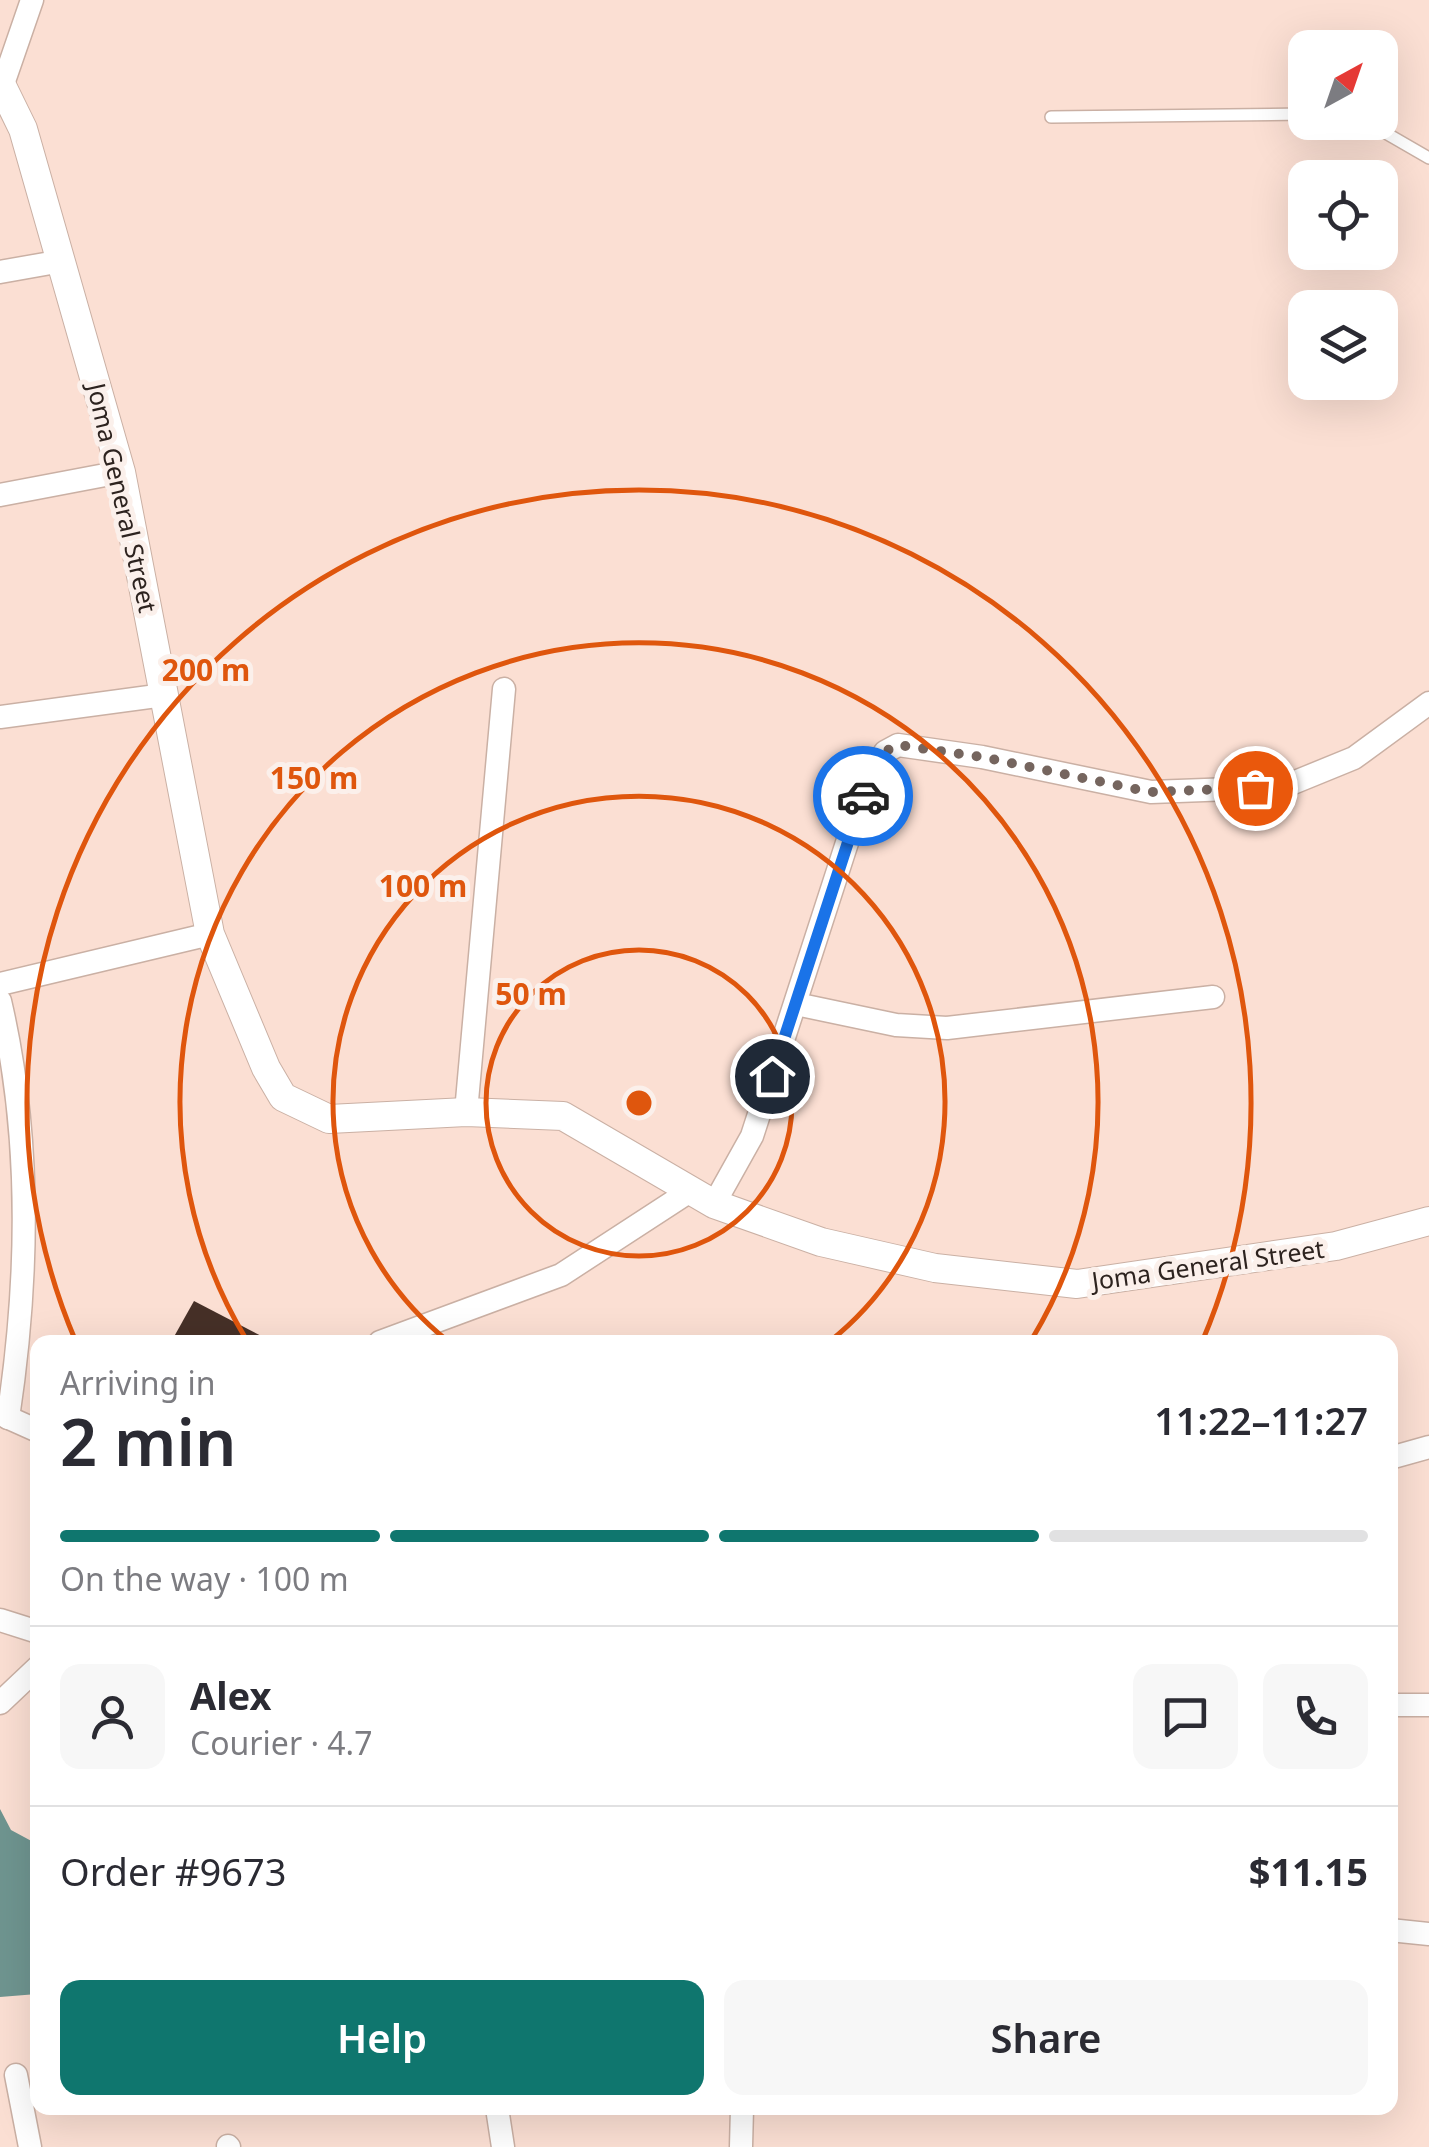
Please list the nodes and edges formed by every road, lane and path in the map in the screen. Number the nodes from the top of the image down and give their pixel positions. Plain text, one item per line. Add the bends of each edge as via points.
1 (32, 0) edge
2 (2, 83) edge
3 (1288, 114) edge
4 (1051, 117) dead end
5 (1397, 140) edge
6 (1429, 158) edge
7 (62, 261) junction
8 (0, 272) edge
9 (121, 472) junction
10 (0, 495) edge
11 (504, 690) dead end
12 (164, 695) junction
13 (1429, 703) edge
14 (0, 717) edge
15 (210, 934) junction
16 (0, 984) edge
17 (1213, 997) dead end
18 (0, 1000) edge
19 (796, 1004) junction
20 (466, 1112) junction
21 (702, 1197) junction
22 (1429, 1220) edge
23 (399, 1335) edge
24 (4, 1416) edge
25 (30, 1427) edge
26 (1429, 1448) edge
27 (1398, 1456) edge
28 (0, 1620) edge
29 (30, 1629) edge
30 (30, 1674) edge
31 (0, 1703) edge
32 (1398, 1705) edge
33 (1429, 1705) edge
34 (1398, 1931) edge
35 (1429, 1934) edge
36 (16, 2075) dead end
37 (498, 2115) edge
38 (742, 2115) edge
39 (30, 2147) edge
40 (503, 2147) edge
41 (741, 2147) edge

1 - 2 street
2 - 7 street, Joma General Street via 23,129
3 - 4 lane
5 - 6 lane
7 - 8 street
7 - 9 street, Joma General Street
9 - 10 street
9 - 12 street, Joma General Street
11 - 20 street
12 - 14 street
12 - 15 street, Joma General Street
13 - 19 street via 1354,758 1283,787 1150,792 898,745 884,752 868,781
15 - 16 street
15 - 20 street, Joma General Street via 283,1097 328,1119
17 - 19 street via 947,1028 896,1026
18 - 24 street via 21,1126 26,1219 23,1320
19 - 21 street via 752,1136
20 - 21 street, Joma General Street via 563,1116
21 - 22 street, Joma General Street via 820,1242 935,1268 1077,1284 1336,1246
21 - 23 street via 561,1275
24 - 25 street
26 - 27 street
28 - 29 street
30 - 31 street
32 - 33 street
34 - 35 street
36 - 39 street
37 - 40 street
38 - 41 street

